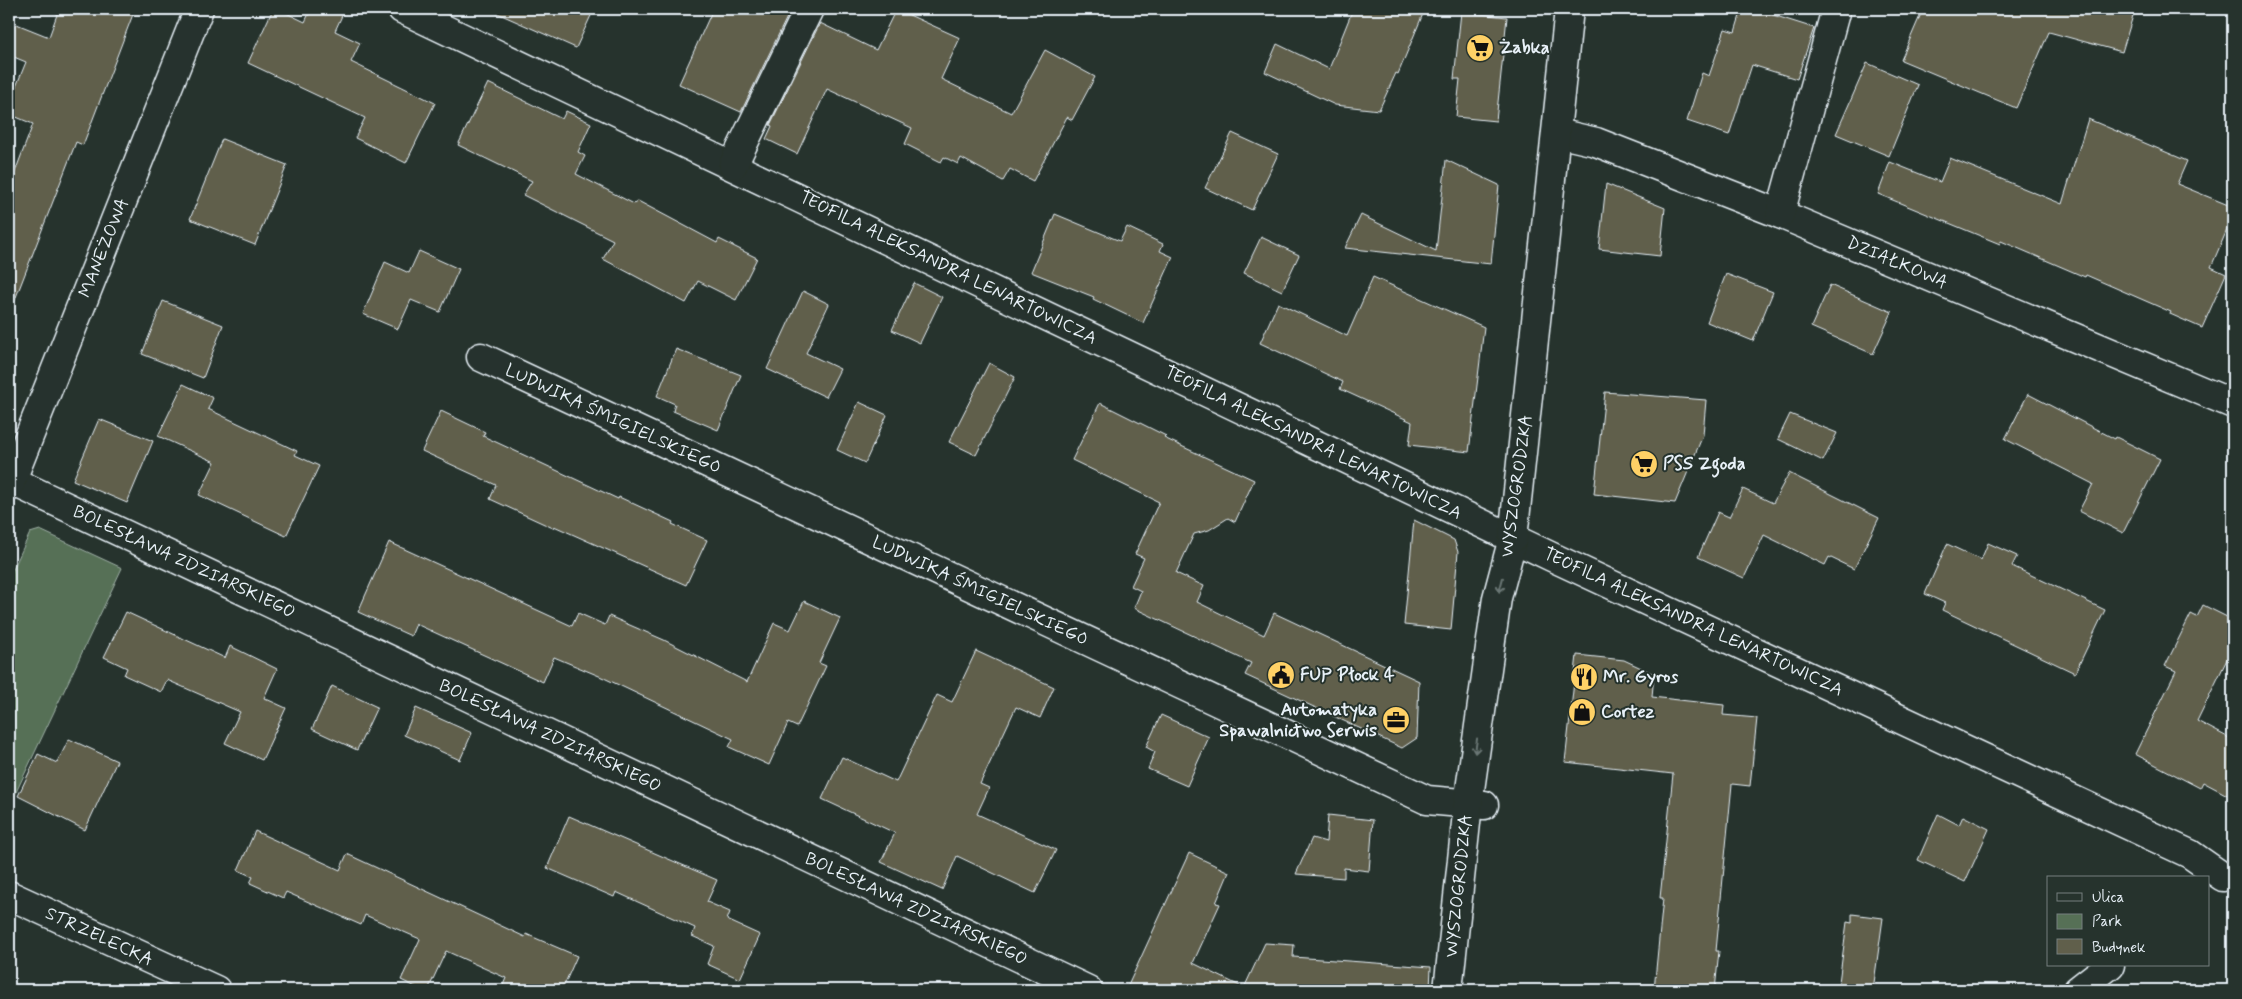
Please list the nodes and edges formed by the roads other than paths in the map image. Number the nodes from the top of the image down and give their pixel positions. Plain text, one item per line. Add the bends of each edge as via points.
1 (199, 9) edge
2 (402, 9) edge
3 (809, 9) edge
4 (1569, 9) edge
5 (1836, 9) edge
6 (1557, 133) junction
7 (733, 165) junction
8 (1780, 214) junction
9 (481, 357) dead end
10 (2233, 404) edge
11 (10, 484) edge
12 (1514, 538) junction
13 (1476, 804) junction
14 (2221, 878) edge
15 (9, 896) edge
16 (2109, 966) edge
17 (216, 990) edge
18 (1088, 990) edge
19 (1448, 990) edge
20 (2078, 990) edge

1 - 11 street, MANEŻOWA
2 - 7 street, TEOFILA ALEKSANDRA LENARTOWICZA
3 - 7 street
4 - 6 street, WYSZOGRODZKA
5 - 8 street
6 - 8 street, DZIAŁKOWA via 1596,142
6 - 12 street, WYSZOGRODZKA
7 - 12 street, TEOFILA ALEKSANDRA LENARTOWICZA
8 - 10 street, DZIAŁKOWA
9 - 13 street, LUDWIKA ŚMIGIELSKIEGO via 1427,800
11 - 18 street, BOLESŁAWA ZDZIARSKIEGO
12 -> 13 street, WYSZOGRODZKA via 1497,598
12 - 14 street, TEOFILA ALEKSANDRA LENARTOWICZA via 2190,854
13 - 19 street, WYSZOGRODZKA
15 - 17 street, STRZELECKA
16 - 20 street

